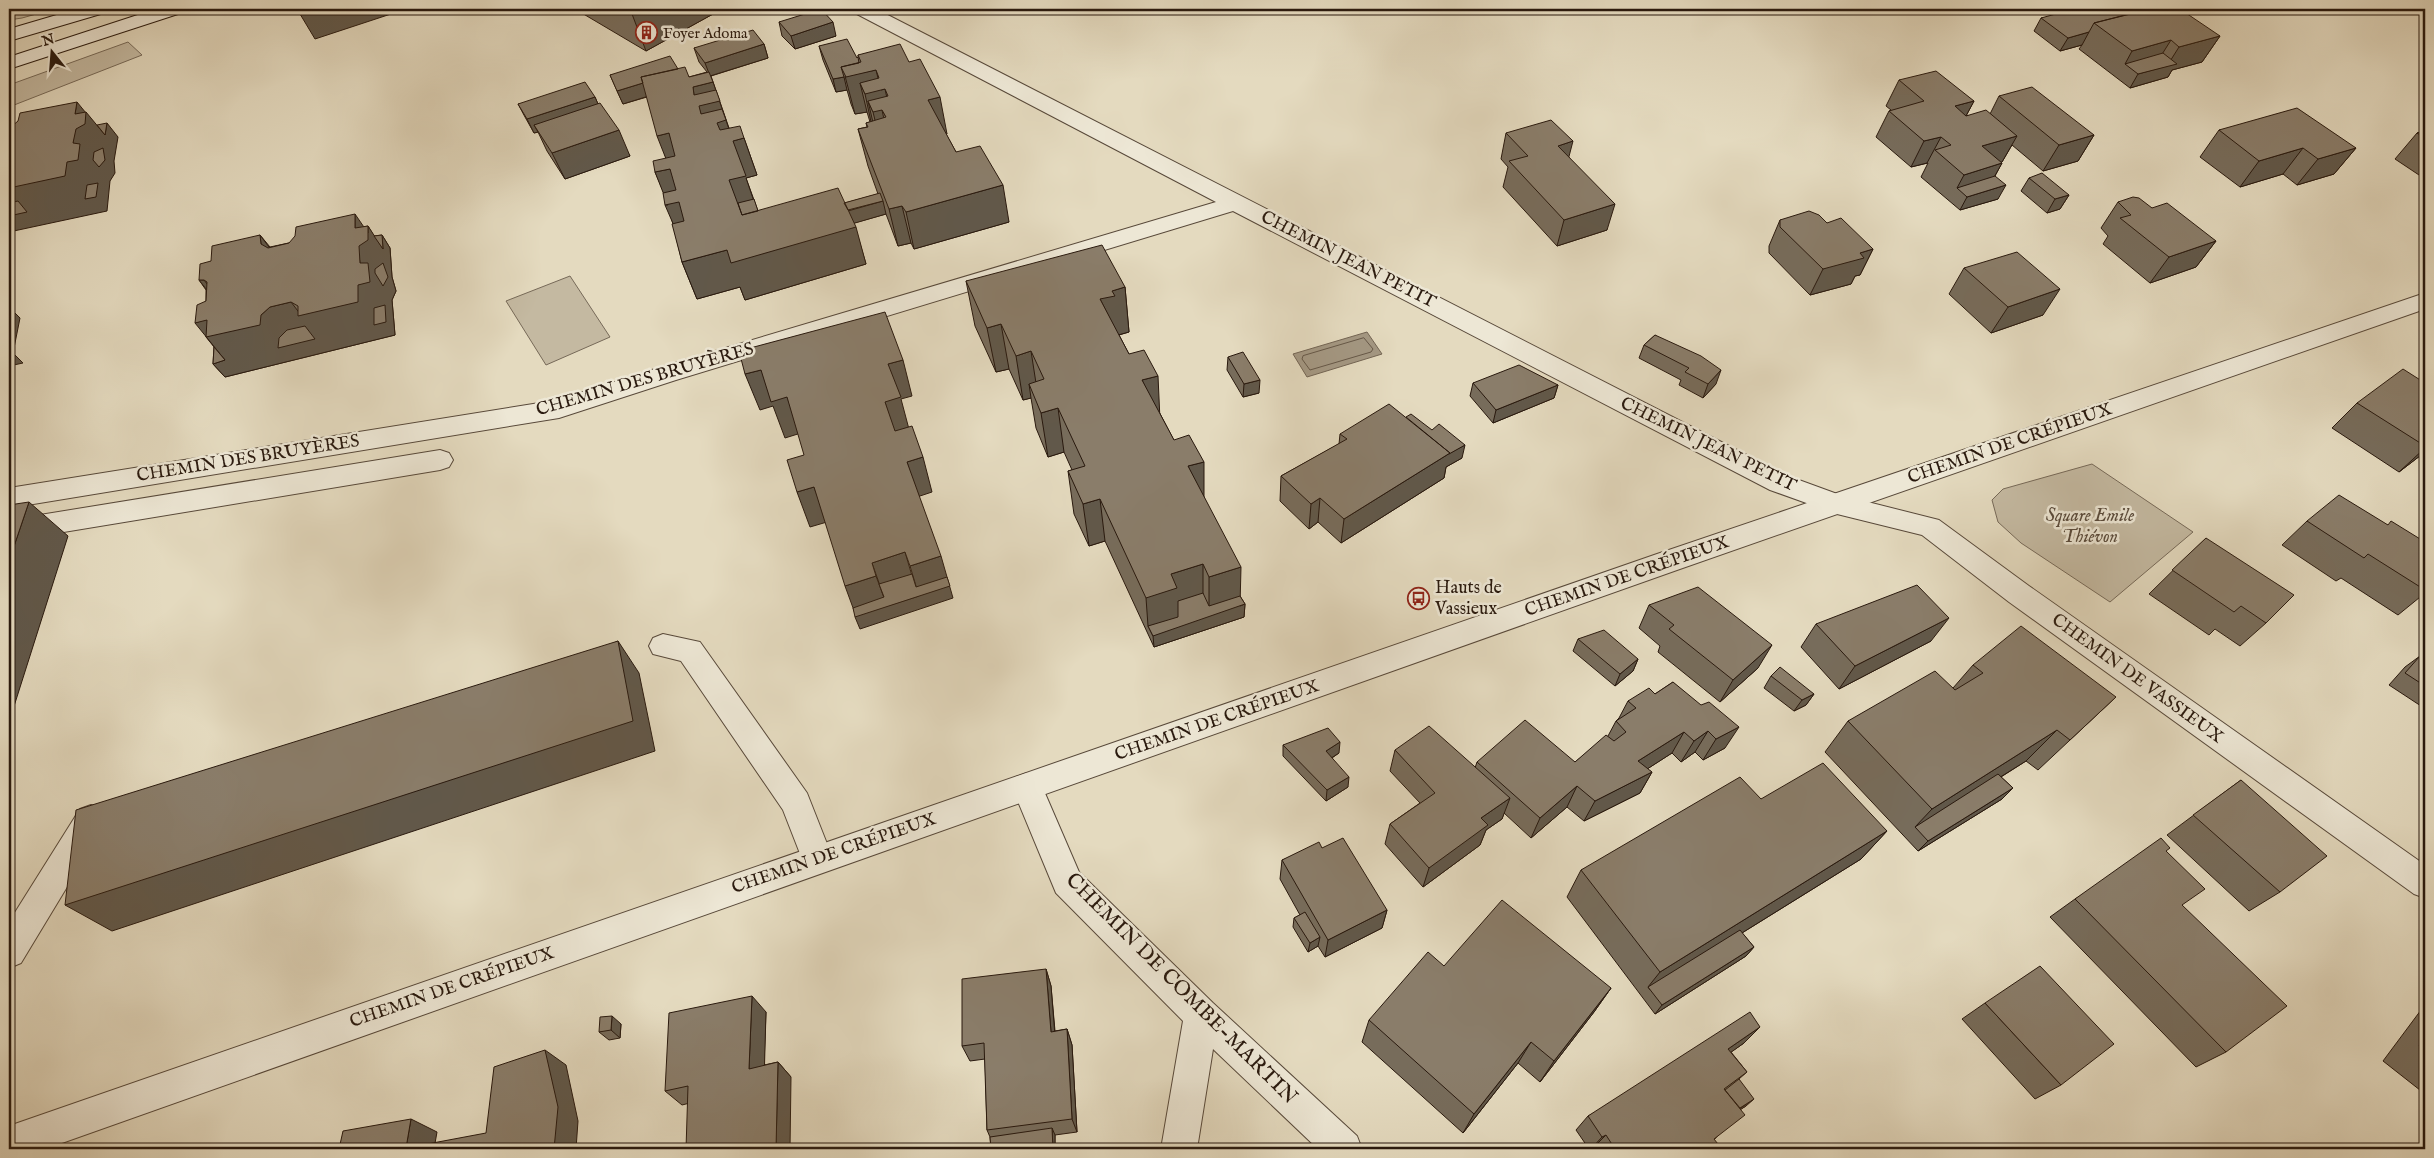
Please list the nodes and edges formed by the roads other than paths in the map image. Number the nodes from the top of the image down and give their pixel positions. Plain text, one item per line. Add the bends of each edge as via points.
1 (98, 9) edge
2 (174, 9) edge
3 (862, 9) edge
4 (9, 35) edge
5 (9, 63) edge
6 (1236, 203) junction
7 (2425, 301) edge
8 (440, 460) dead end
9 (9, 498) edge
10 (1837, 504) junction
11 (9, 531) edge
12 (663, 646) dead end
13 (1027, 787) junction
14 (119, 810) edge
15 (817, 859) junction
16 (2425, 883) edge
17 (9, 952) edge
18 (1201, 1015) junction
19 (13, 1144) edge
20 (1179, 1149) edge
21 (1344, 1149) edge

1 - 4 street
2 - 5 street
3 - 6 street, CHEMIN JEAN PETIT
6 - 9 street, CHEMIN DES BRUYÈRES via 559,410
6 - 10 street, CHEMIN JEAN PETIT via 1733,461
7 - 10 street, CHEMIN DE CRÉPIEUX
8 - 11 street
10 - 13 street, CHEMIN DE CRÉPIEUX
10 - 16 street, CHEMIN DE VASSIEUX via 1930,527
12 - 15 street via 690,650 796,803
13 - 15 street, CHEMIN DE CRÉPIEUX
13 - 18 street, CHEMIN DE COMBE-MARTIN via 1067,882
14 - 17 street via 91,819
15 - 19 street, CHEMIN DE CRÉPIEUX
18 - 20 street
18 - 21 street, CHEMIN DE COMBE-MARTIN

